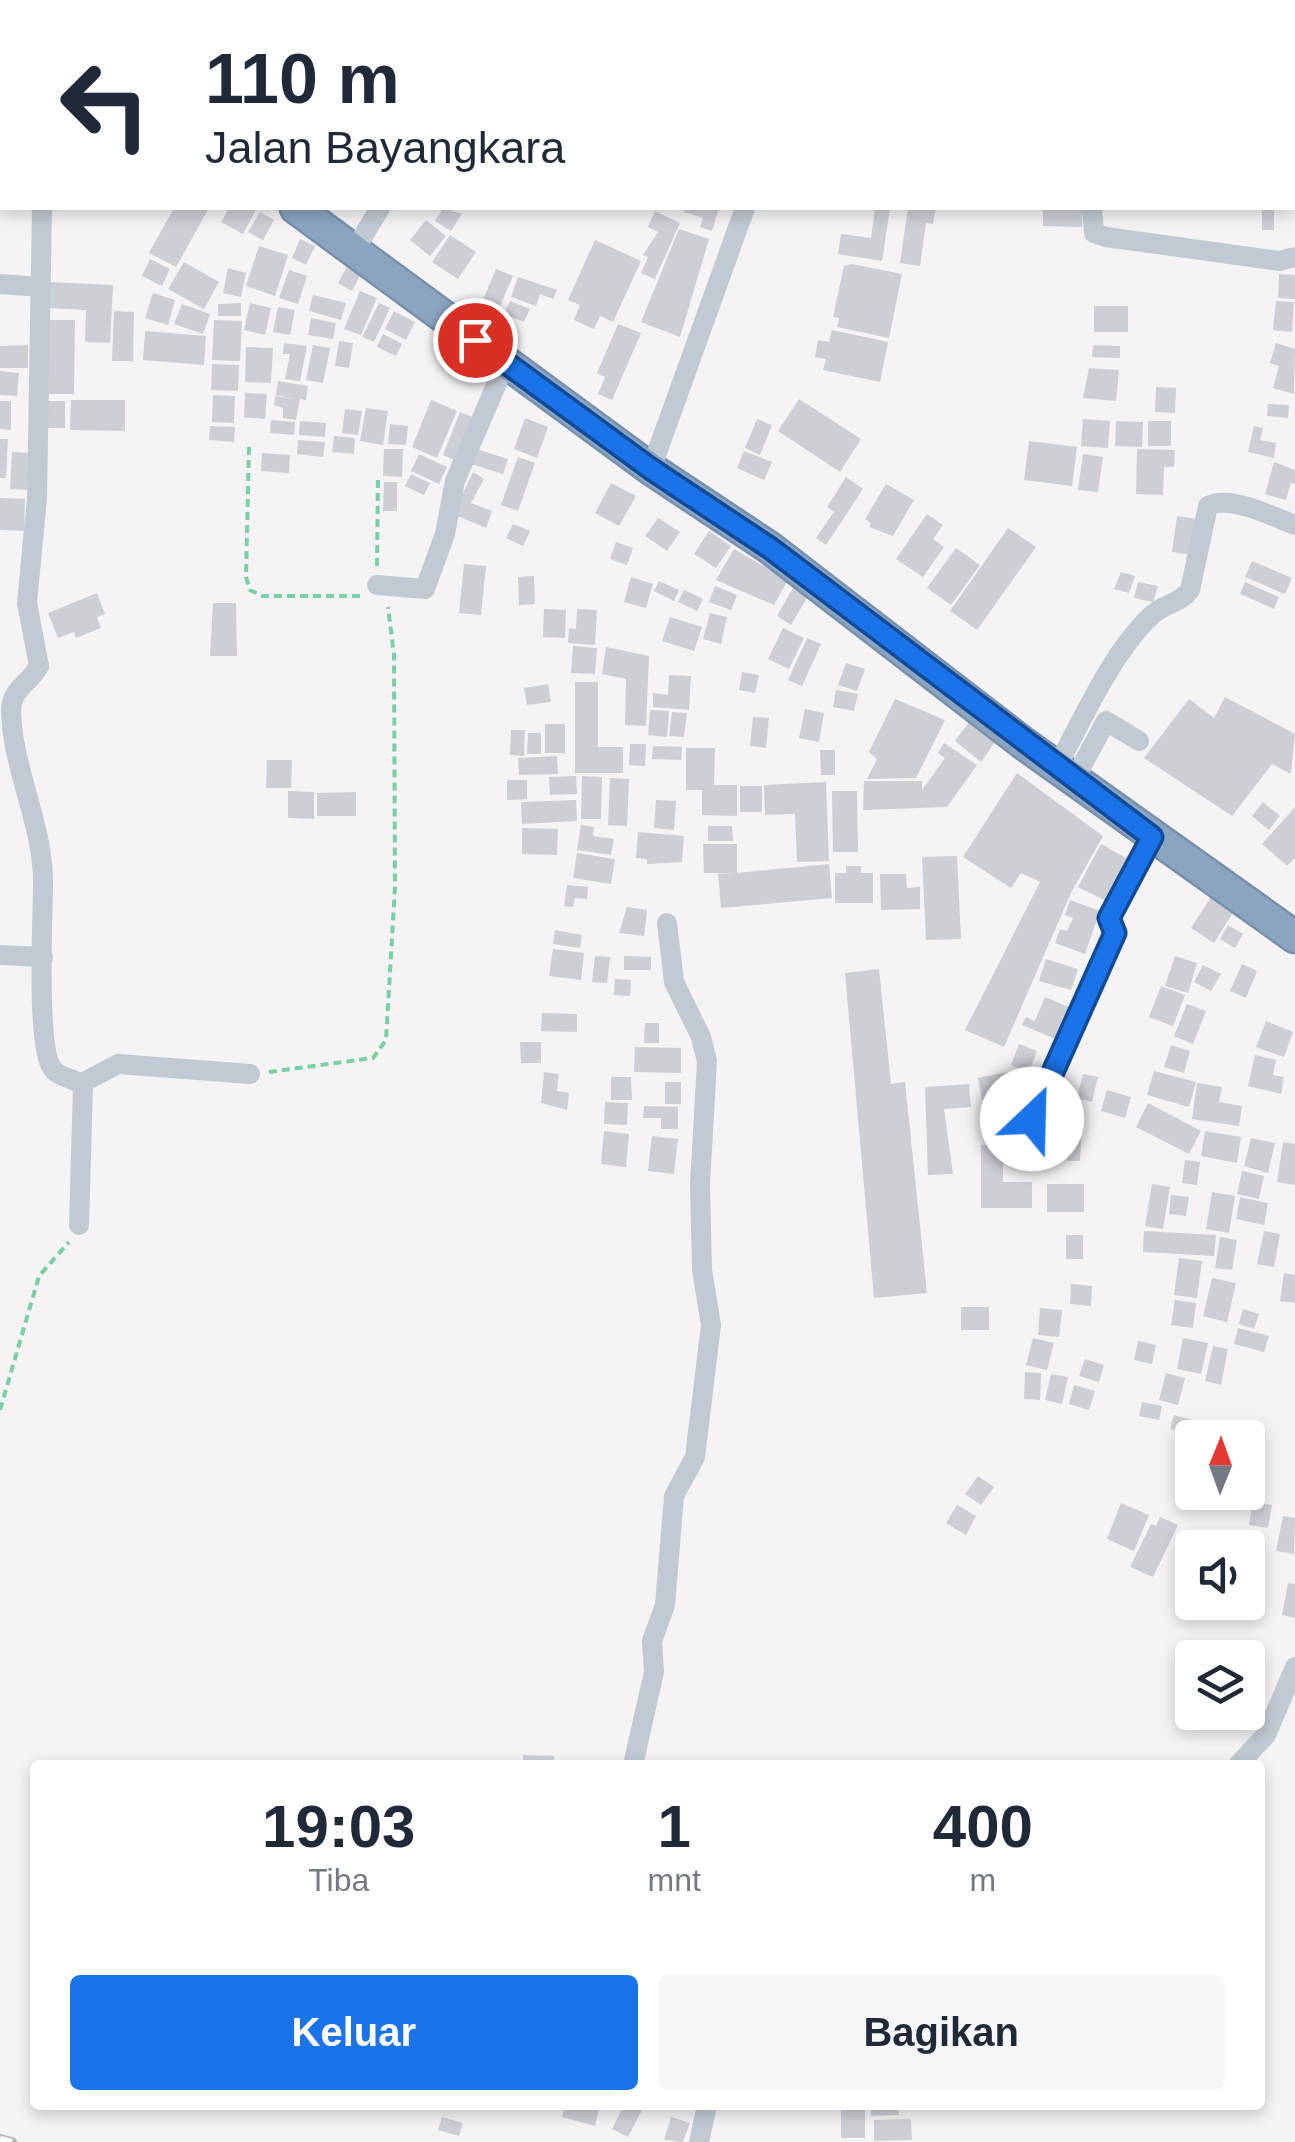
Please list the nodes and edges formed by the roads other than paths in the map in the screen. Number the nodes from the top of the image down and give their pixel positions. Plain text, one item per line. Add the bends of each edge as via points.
1 (42, 210) edge
2 (299, 210) edge
3 (379, 210) edge
4 (744, 210) edge
5 (1092, 210) edge
6 (354, 251) junction
7 (1295, 256) edge
8 (0, 284) edge
9 (41, 287) junction
10 (506, 362) junction
11 (651, 469) junction
12 (1295, 525) edge
13 (377, 590) road end
14 (1139, 741) dead end
15 (1065, 774) junction
16 (1152, 837) junction
17 (667, 923) dead end
18 (1295, 937) edge
19 (0, 955) edge
20 (43, 956) junction
21 (250, 1074) road end
22 (82, 1083) junction
23 (1032, 1119) dead end
24 (80, 1225) road end
25 (1295, 1667) edge
26 (634, 1760) edge
27 (1243, 1760) edge
28 (706, 2110) edge
29 (699, 2142) edge

1 - 9 street
2 - 6 highway
3 - 6 street
4 - 11 street
5 - 7 street via 1094,233 1106,237 1278,261
6 - 10 highway
8 - 9 street
9 - 20 street via 37,498 27,603 39,666 11,708 42,860
10 - 11 highway
10 - 13 street via 455,481 446,534 425,589
11 - 15 highway via 770,548
12 - 15 street via 1232,504 1208,506 1190,590 1152,614 1104,680
14 - 15 street via 1106,721
15 - 16 highway
16 - 18 highway
16 - 23 street via 1109,918 1115,933
17 - 26 street via 674,982 707,1062 700,1184 711,1325 695,1457 674,1496 665,1605 654,1631 654,1672
19 - 20 street
20 - 22 street via 50,1063
21 - 22 street via 118,1064
22 - 24 street
25 - 27 street via 1266,1735
28 - 29 street

